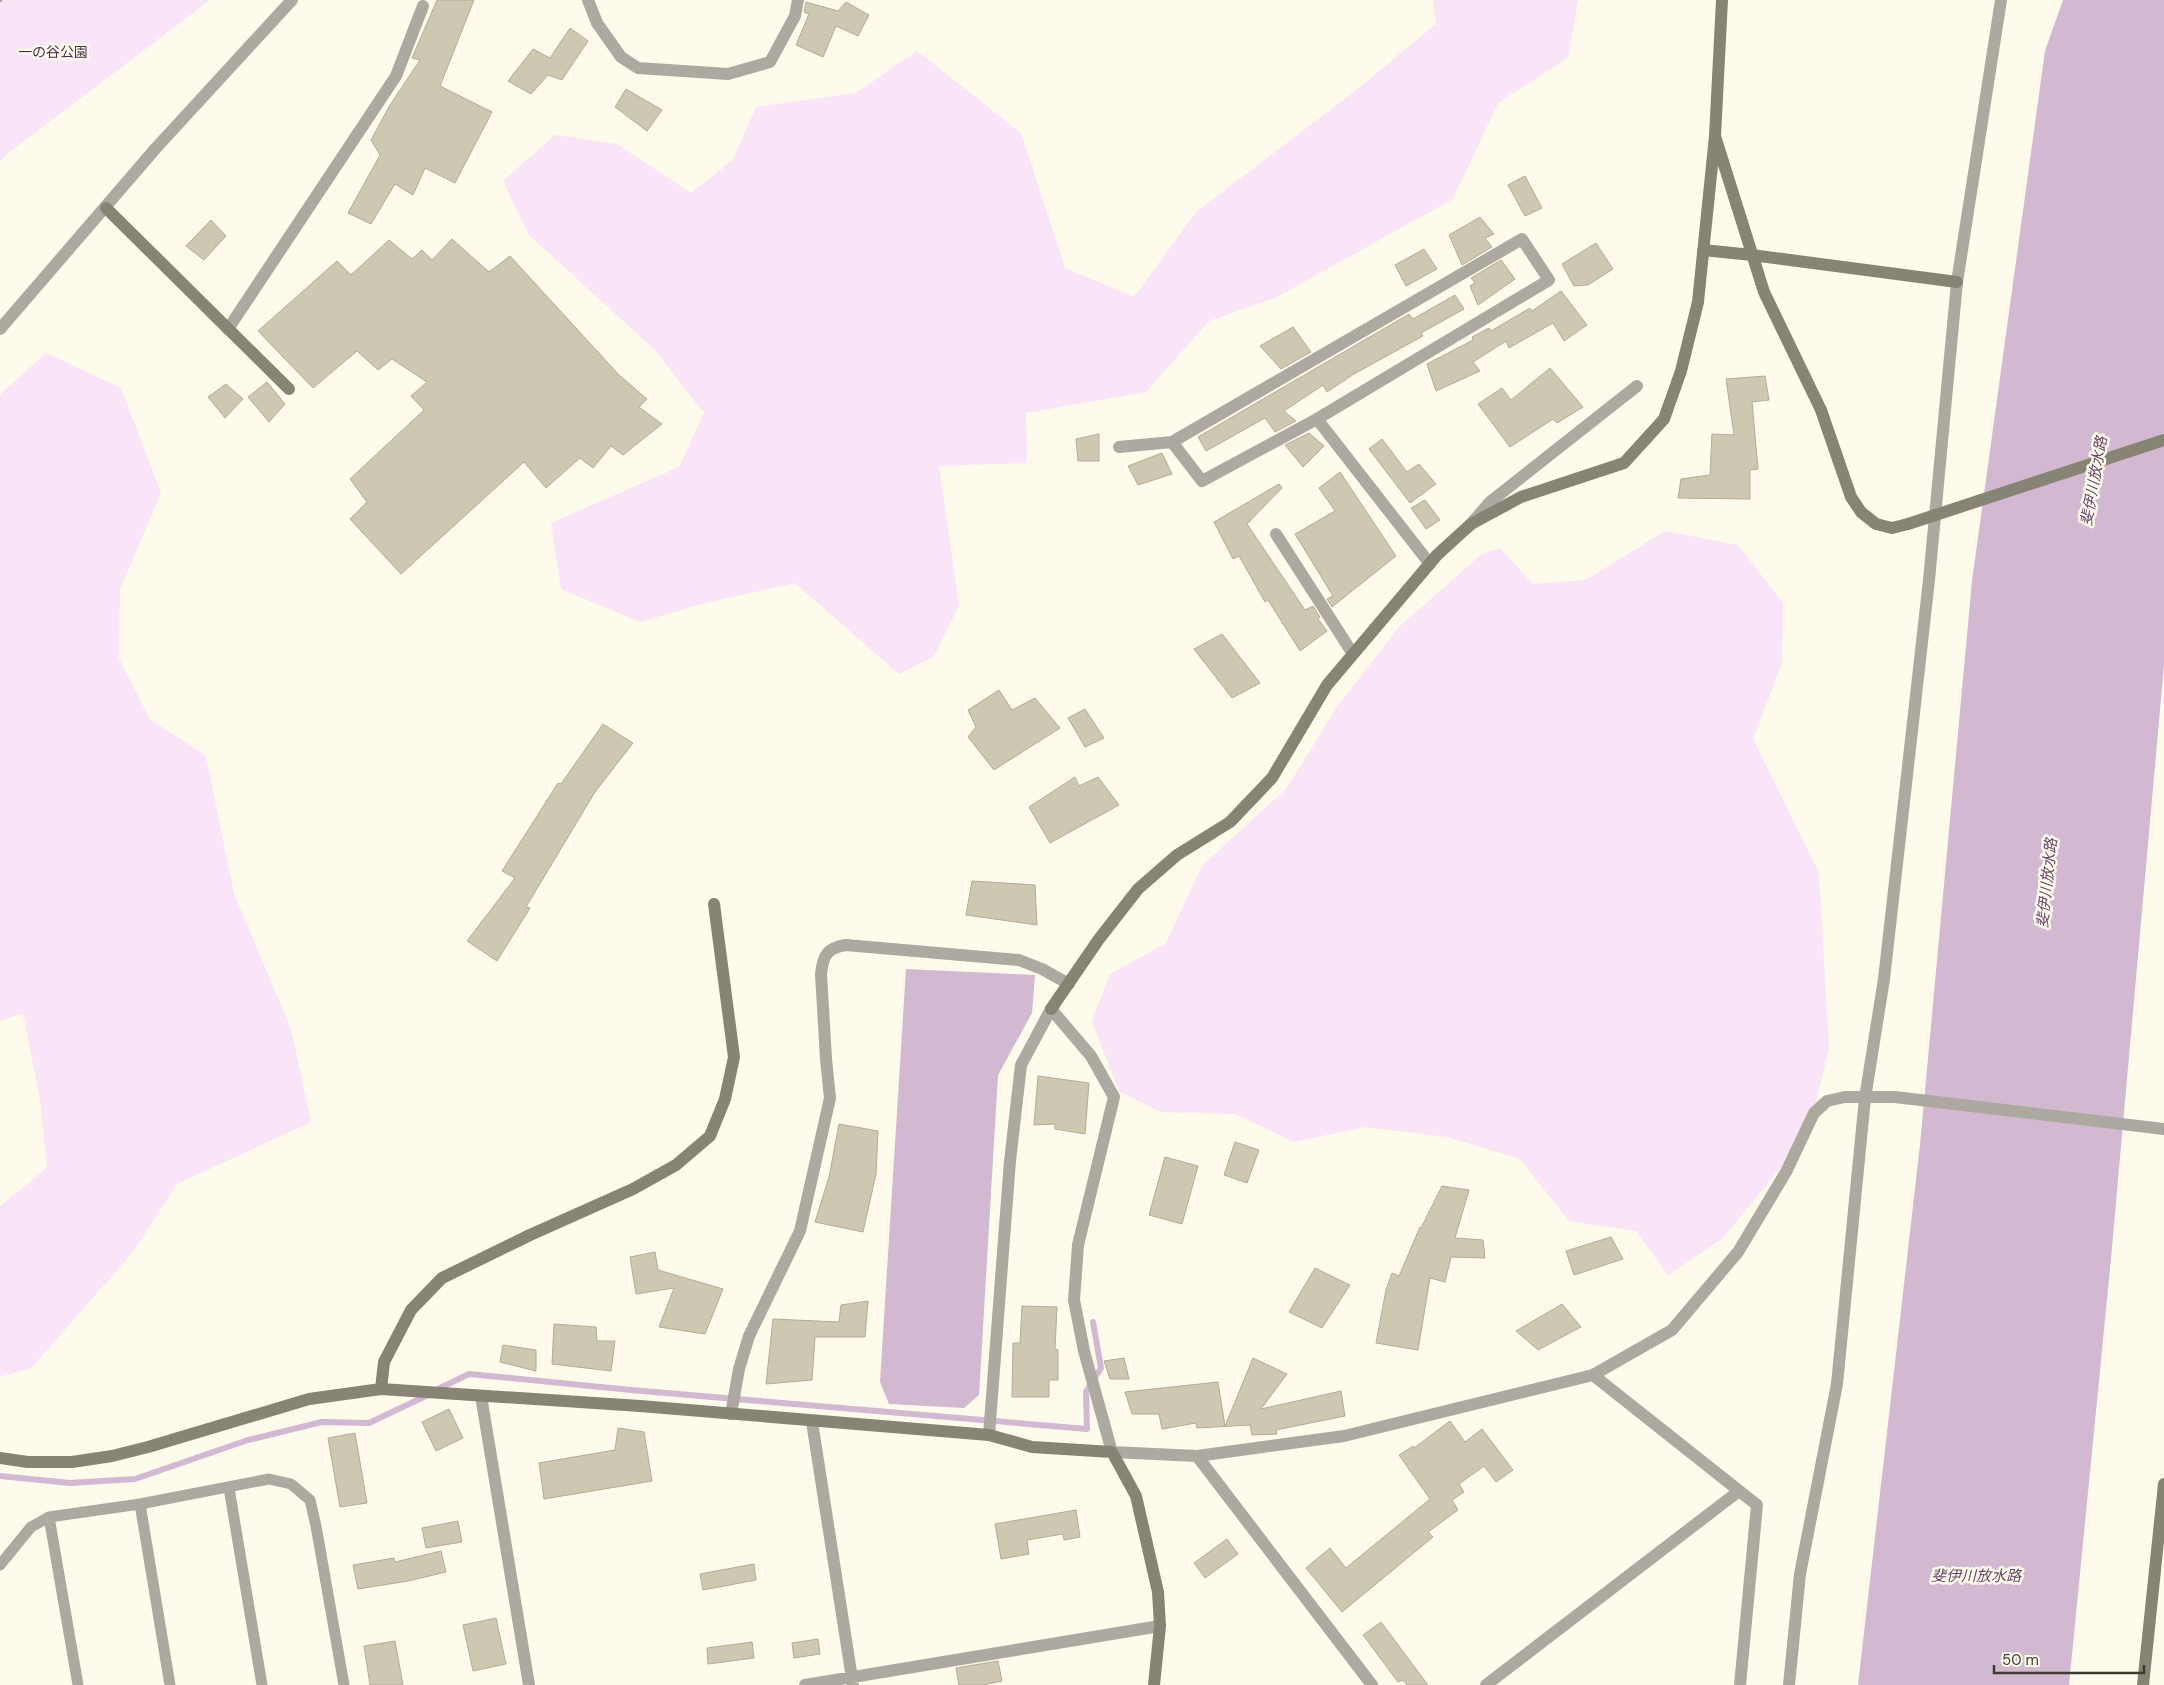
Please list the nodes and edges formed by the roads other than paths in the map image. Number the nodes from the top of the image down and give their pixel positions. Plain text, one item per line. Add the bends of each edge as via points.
1 (292, 0) edge
2 (588, 0) edge
3 (798, 0) edge
4 (1722, 0) edge
5 (2001, 0) edge
6 (423, 6) dead end
7 (1715, 136) junction
8 (106, 208) junction
9 (1703, 250) junction
10 (1752, 255) junction
11 (1957, 282) junction
12 (0, 329) edge
13 (228, 329) junction
14 (1637, 386) dead end
15 (289, 389) dead end
16 (1317, 419) junction
17 (2164, 440) edge
18 (1172, 442) junction
19 (1119, 447) dead end
20 (1471, 524) junction
21 (1276, 534) dead end
22 (1430, 564) junction
23 (1353, 654) junction
24 (714, 904) dead end
25 (1069, 984) junction
26 (1051, 1009) junction
27 (1865, 1098) junction
28 (2164, 1128) edge
29 (1593, 1375) junction
30 (381, 1389) junction
31 (481, 1396) junction
32 (731, 1414) junction
33 (812, 1422) junction
34 (989, 1435) junction
35 (1112, 1452) junction
36 (1197, 1456) junction
37 (0, 1458) edge
38 (2164, 1484) edge
39 (229, 1488) junction
40 (1739, 1491) junction
41 (140, 1504) junction
42 (49, 1517) junction
43 (0, 1566) edge
44 (1160, 1626) junction
45 (852, 1682) edge
46 (78, 1685) edge
47 (170, 1685) edge
48 (262, 1685) edge
49 (344, 1685) edge
50 (529, 1685) edge
51 (805, 1685) edge
52 (1154, 1685) edge
53 (1372, 1685) edge
54 (1486, 1685) edge
55 (1740, 1685) edge
56 (1789, 1685) edge
57 (2143, 1685) edge

1 - 8 street via 156,148
2 - 3 street via 596,23 621,57 638,68 728,74 770,62 795,16
4 - 7 street
5 - 11 street
6 - 13 street via 396,76
7 - 9 street
7 - 10 street
8 - 12 street
8 - 13 street
9 - 10 street
9 - 20 street via 1698,302 1681,371 1664,419 1624,464 1521,497
10 - 11 street
10 - 17 street, bridge via 1764,292 1821,410 1851,497 1861,512 1876,524 1892,528 1908,524
11 - 27 street via 1929,580 1884,979
13 - 15 street
14 - 20 street via 1490,502
16 - 18 street via 1202,481
16 - 18 street via 1549,280 1522,239
16 - 22 street
18 - 19 street
20 - 22 street
21 - 23 street
22 - 23 street
23 - 25 street via 1327,685 1272,778 1230,822 1177,855 1138,889
24 - 30 street via 734,1057 724,1099 710,1136 676,1165 633,1189 442,1278 411,1310 384,1362
25 - 26 street
25 - 32 street via 1019,960 846,946 828,952 822,960 821,974 830,1098 800,1231 749,1336
26 - 34 street via 1021,1065 1010,1161
26 - 35 street via 1091,1056 1114,1097 1078,1245 1074,1300 1084,1351
27 - 28 street via 1895,1097
27 - 29 street via 1845,1097 1827,1101 1814,1113 1786,1172 1738,1252 1672,1330
27 - 56 street via 1837,1384 1800,1574
29 - 36 street via 1344,1436
29 - 40 street
30 - 31 street
30 - 37 street via 309,1399 112,1456 72,1462
31 - 32 street
31 - 50 street
32 - 33 street
33 - 34 street
33 - 45 street
34 - 35 street via 1032,1447
35 - 36 street
35 - 44 street via 1136,1496 1158,1592
36 - 53 street
38 - 57 street
39 - 41 lane
39 - 48 lane
39 - 49 lane via 269,1480 291,1484 310,1500
40 - 54 street
40 - 55 street via 1757,1505
41 - 42 lane
41 - 47 lane
42 - 43 lane via 31,1527
42 - 46 lane
44 - 45 street
44 - 52 street
45 - 51 street

